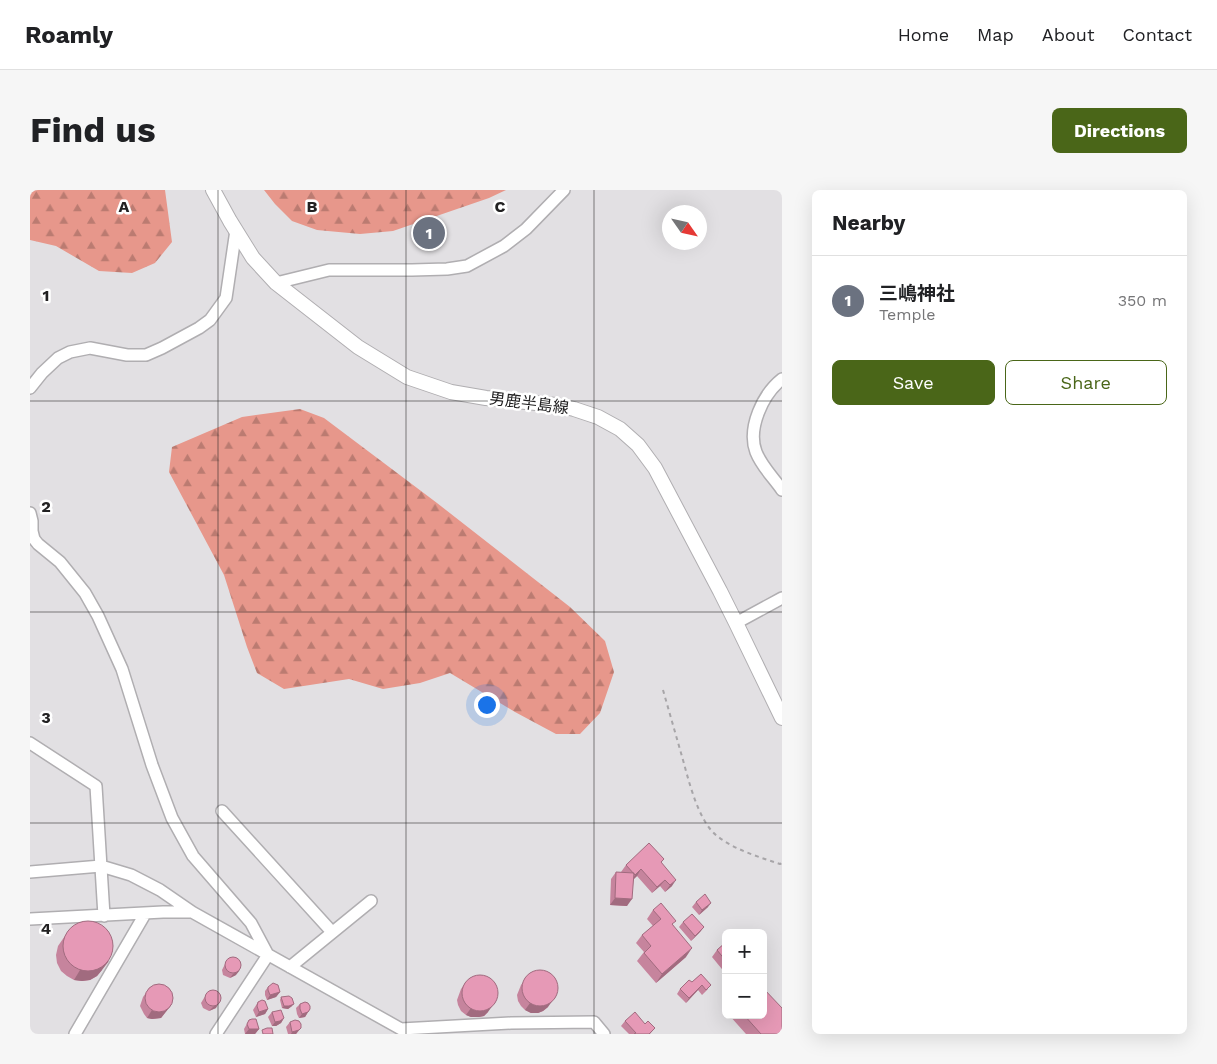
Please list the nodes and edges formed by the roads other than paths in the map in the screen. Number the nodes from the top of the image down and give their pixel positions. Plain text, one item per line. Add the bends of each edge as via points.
1 (214, 190) edge
2 (564, 190) edge
3 (236, 230) junction
4 (276, 283) junction
5 (782, 379) edge
6 (30, 387) edge
7 (782, 490) edge
8 (30, 513) edge
9 (31, 532) edge
10 (782, 598) edge
11 (736, 623) junction
12 (782, 718) edge
13 (30, 742) edge
14 (222, 811) dead end
15 (101, 866) junction
16 (30, 872) edge
17 (371, 900) dead end
18 (192, 912) junction
19 (146, 914) junction
20 (104, 916) junction
21 (30, 919) edge
22 (332, 932) junction
23 (268, 955) junction
24 (290, 967) junction
25 (512, 1028) edge
26 (429, 1031) edge
27 (75, 1034) edge
28 (216, 1034) edge
29 (604, 1034) edge

1 - 3 main road, 男鹿半島線
2 - 4 street via 526,229 504,246 467,266 329,270
3 - 4 main road, 男鹿半島線 via 253,258
3 - 6 street via 226,298 210,320 146,355 90,348 70,352 58,358
4 - 11 main road, 男鹿半島線 via 358,347 407,377 451,392 574,409 620,429 638,445 655,468
5 - 7 street via 759,410 754,438 755,450 765,469
8 - 9 street
9 - 23 street via 38,544 60,562 85,593 98,616 122,669 172,818 193,856 251,923
10 - 11 street
11 - 12 main road, 男鹿半島線
13 - 15 street via 96,786
14 - 22 street
15 - 16 street
15 - 18 street via 131,875
15 - 20 street
17 - 22 street
18 - 19 street
18 - 23 street
19 - 20 street
19 - 27 street
20 - 21 street
22 - 24 street
23 - 24 street
23 - 28 street
24 - 26 street via 401,1029
25 - 26 street
25 - 29 street via 594,1022

